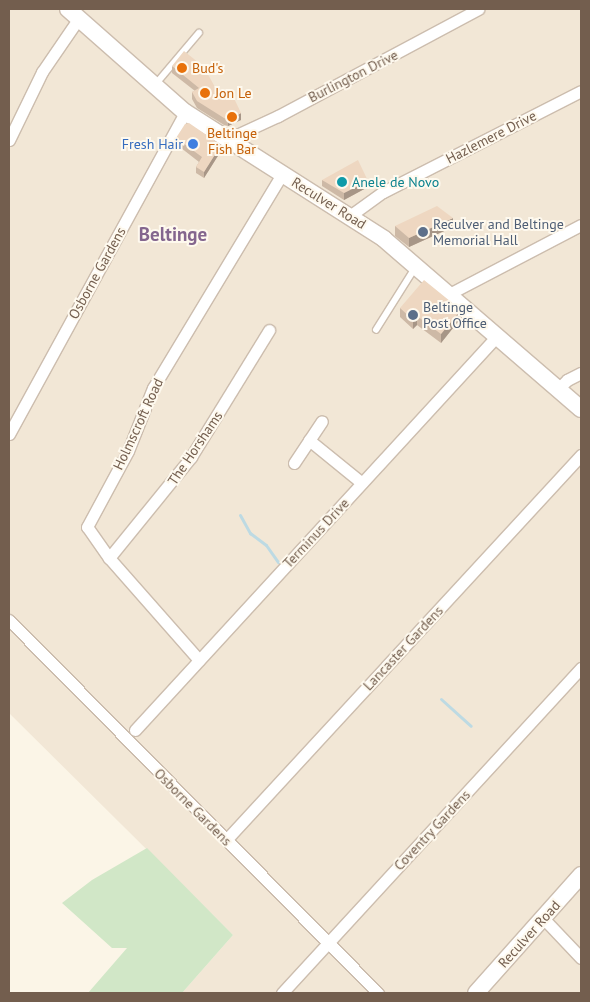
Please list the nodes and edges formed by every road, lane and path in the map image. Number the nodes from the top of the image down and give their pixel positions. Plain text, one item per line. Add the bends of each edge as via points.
1 (478, 9) edge
2 (73, 14) edge
3 (199, 33) dead end
4 (154, 86) junction
5 (581, 91) edge
6 (186, 112) junction
7 (9, 140) edge
8 (226, 140) junction
9 (282, 174) junction
10 (351, 215) junction
11 (581, 225) edge
12 (416, 266) junction
13 (449, 294) junction
14 (269, 330) dead end
15 (376, 330) dead end
16 (498, 335) junction
17 (581, 373) edge
18 (558, 389) junction
19 (581, 409) edge
20 (322, 421) dead end
21 (9, 434) edge
22 (309, 440) junction
23 (581, 455) edge
24 (294, 463) dead end
25 (362, 483) junction
26 (109, 558) junction
27 (9, 620) edge
28 (199, 660) junction
29 (581, 668) edge
30 (135, 730) dead end
31 (226, 840) junction
32 (581, 876) edge
33 (543, 918) junction
34 (328, 943) junction
35 (581, 958) edge
36 (376, 992) edge
37 (282, 993) edge
38 (476, 993) edge

1 - 8 street, Burlington Drive via 278,116
2 - 4 street, Reculver Road
2 - 7 street
3 - 4 lane
4 - 6 street, Reculver Road
5 - 10 street, Hazlemere Drive via 382,192
6 - 8 street, Reculver Road
6 - 21 street, Osborne Gardens
8 - 9 street, Reculver Road
9 - 10 street, Reculver Road
9 - 26 street, Holmscroft Road via 153,388 128,451 95,507 87,527
10 - 12 street, Reculver Road
11 - 13 street
12 - 13 street, Reculver Road
12 - 15 lane
13 - 16 street, Reculver Road
14 - 26 street, The Horshams via 191,457
16 - 18 street, Reculver Road
16 - 25 street, Terminus Drive
17 - 18 street via 566,380
18 - 19 street, Reculver Road
20 - 22 street
22 - 24 street
22 - 25 street
23 - 31 street, Lancaster Gardens
25 - 28 street, Terminus Drive
26 - 28 street, Holmscroft Road
27 - 31 street, Osborne Gardens
28 - 30 street, Terminus Drive
29 - 34 street, Coventry Gardens
31 - 34 street, Osborne Gardens
32 - 33 street, Reculver Road
33 - 35 street
33 - 38 street, Reculver Road
34 - 36 street, Osborne Gardens
34 - 37 street, Coventry Gardens

